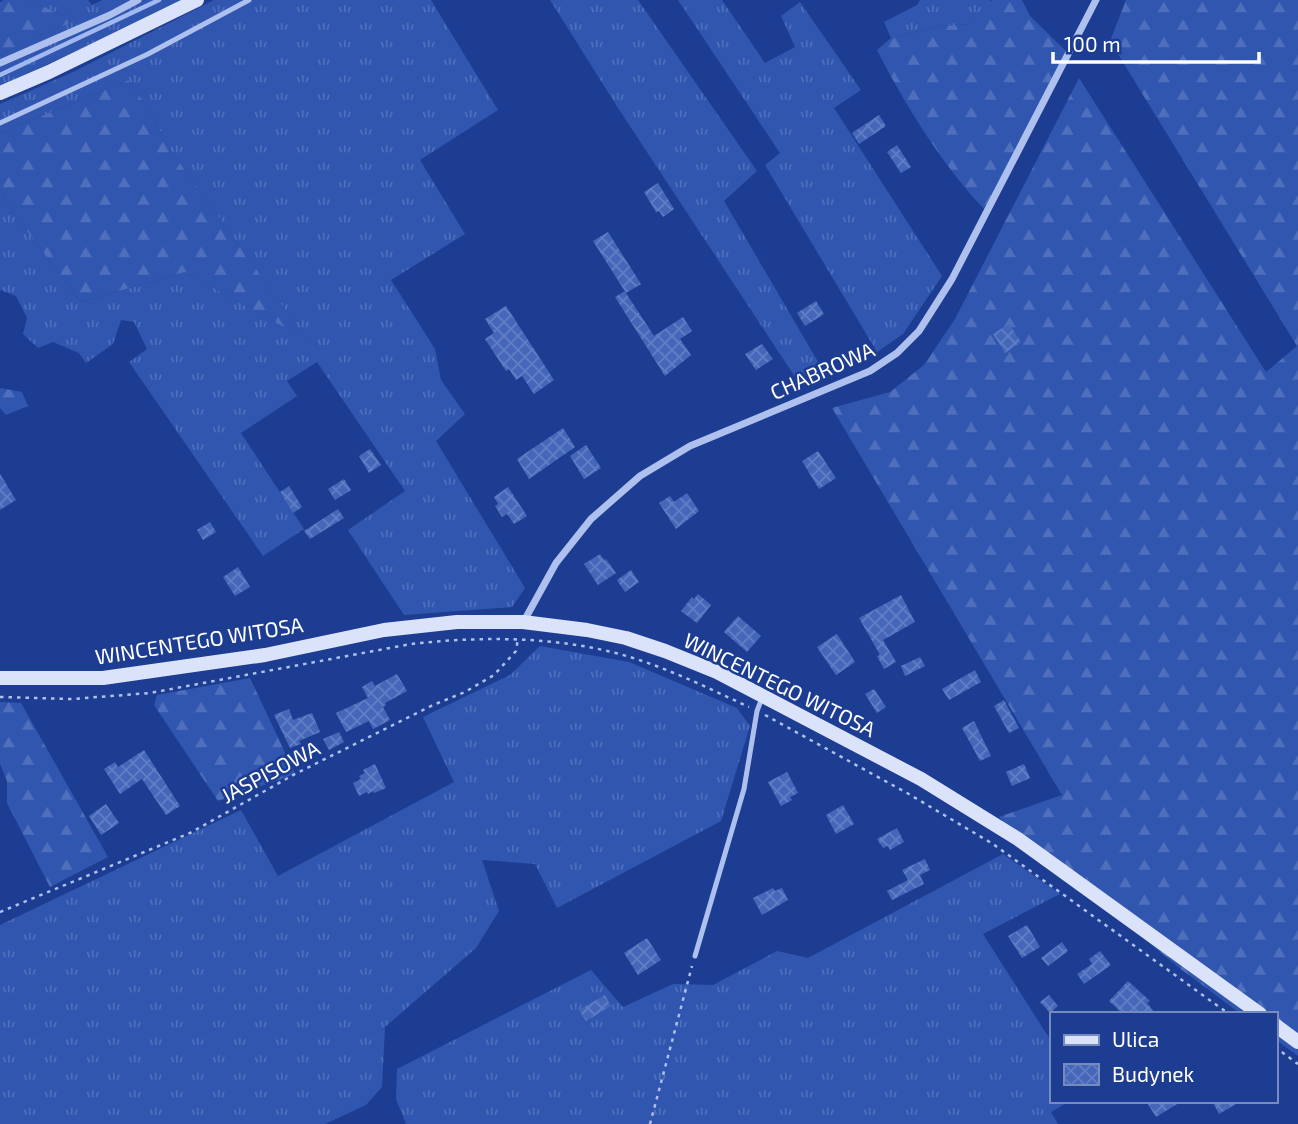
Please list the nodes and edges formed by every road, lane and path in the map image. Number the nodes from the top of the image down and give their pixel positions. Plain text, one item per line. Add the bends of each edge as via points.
1 (138, 0) edge
2 (197, 0) edge
3 (248, 0) edge
4 (1096, 0) edge
5 (0, 63) edge
6 (0, 93) edge
7 (0, 123) edge
8 (523, 622) junction
9 (517, 639) junction
10 (0, 678) edge
11 (763, 695) junction
12 (0, 697) edge
13 (757, 711) junction
14 (0, 912) edge
15 (695, 956) joint
16 (1226, 1012) edge
17 (1257, 1012) edge
18 (1277, 1026) edge
19 (1298, 1042) edge
20 (1277, 1048) edge
21 (1298, 1064) edge
22 (650, 1124) edge

1 - 5 street
2 - 6 main road
3 - 7 lane via 149,54
4 - 8 street, CHABROWA via 952,279 919,331 870,372 690,446 640,477 591,519 556,563
8 - 9 path, JASPISOWA
8 - 10 main road, WINCENTEGO WITOSA via 457,622 384,630 265,655 103,678
8 - 11 main road, WINCENTEGO WITOSA via 626,638 676,655
9 - 12 path via 411,643 150,693 72,699
9 - 13 path via 631,657
9 - 14 path, JASPISOWA via 516,651 494,675 465,692 295,774 190,833
11 - 13 lane
11 - 17 main road, WINCENTEGO WITOSA via 921,779 1018,839
13 - 15 lane via 744,789
13 - 16 path via 993,844
15 - 22 path
18 - 19 main road
20 - 21 path

